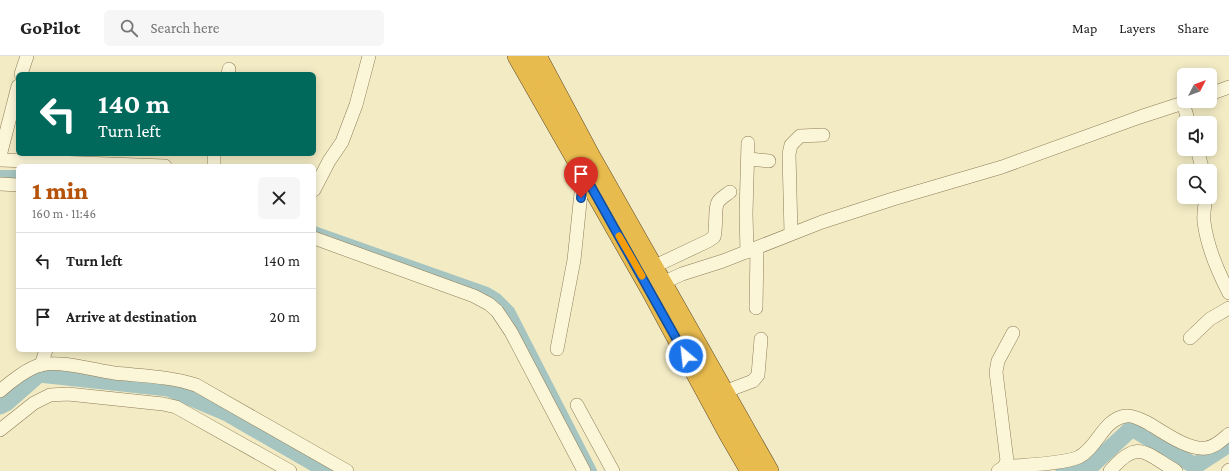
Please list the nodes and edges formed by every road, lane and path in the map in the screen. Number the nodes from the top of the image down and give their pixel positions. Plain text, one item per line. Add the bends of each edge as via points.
1 (27, 56) edge
2 (369, 56) edge
3 (517, 56) edge
4 (536, 56) edge
5 (23, 72) edge
6 (1229, 87) edge
7 (1217, 91) edge
8 (16, 94) edge
9 (1177, 105) edge
10 (823, 135) dead end
11 (748, 143) dead end
12 (0, 156) edge
13 (125, 159) edge
14 (749, 159) junction
15 (0, 160) edge
16 (768, 161) dead end
17 (37, 163) edge
18 (68, 164) edge
19 (104, 164) edge
20 (154, 164) edge
21 (584, 174) junction
22 (0, 184) edge
23 (16, 185) edge
24 (316, 186) edge
25 (730, 192) dead end
26 (1205, 204) edge
27 (792, 233) junction
28 (316, 239) edge
29 (752, 250) junction
30 (655, 280) junction
31 (1229, 293) edge
32 (756, 308) dead end
33 (1229, 308) edge
34 (1013, 333) dead end
35 (1190, 338) dead end
36 (762, 339) dead end
37 (557, 349) dead end
38 (45, 352) edge
39 (41, 364) junction
40 (0, 392) edge
41 (724, 392) junction
42 (577, 405) dead end
43 (0, 430) edge
44 (1229, 434) edge
45 (1001, 469) edge
46 (290, 471) edge
47 (347, 471) edge
48 (584, 471) edge
49 (613, 471) edge
50 (750, 471) edge
51 (769, 471) edge
52 (1110, 471) edge
53 (1176, 471) edge

1 - 5 street
2 - 24 street via 356,105 342,142
3 - 21 highway
4 - 30 highway
6 - 7 street
8 - 12 street
9 - 27 street via 1002,167 887,201
10 - 27 street via 800,136 791,144
11 - 14 street
13 - 19 street
13 - 20 street
14 - 16 street
14 - 29 street via 746,213
15 - 17 street
17 - 18 street
21 - 30 highway
21 - 37 street via 574,260
22 - 23 street
25 - 30 street via 715,208 717,219 714,237
26 - 31 street via 1204,222 1207,235
27 - 29 street
28 - 48 street via 434,281 489,304 511,332
29 - 30 street
29 - 32 street
30 - 41 highway
30 - 50 highway via 729,435
33 - 35 street via 1210,320
34 - 45 street via 998,361 996,372 1007,461
36 - 41 street via 758,375
38 - 39 street
39 - 40 street
39 - 47 street via 181,380 196,385
41 - 51 highway
42 - 49 street
43 - 46 street via 34,403 50,395 68,394 163,404 176,406
44 - 45 street via 1213,446 1196,448 1139,418 1126,415 1108,425 1088,451 1078,457 1066,461
52 - 53 street via 1123,456 1135,450 1144,452

